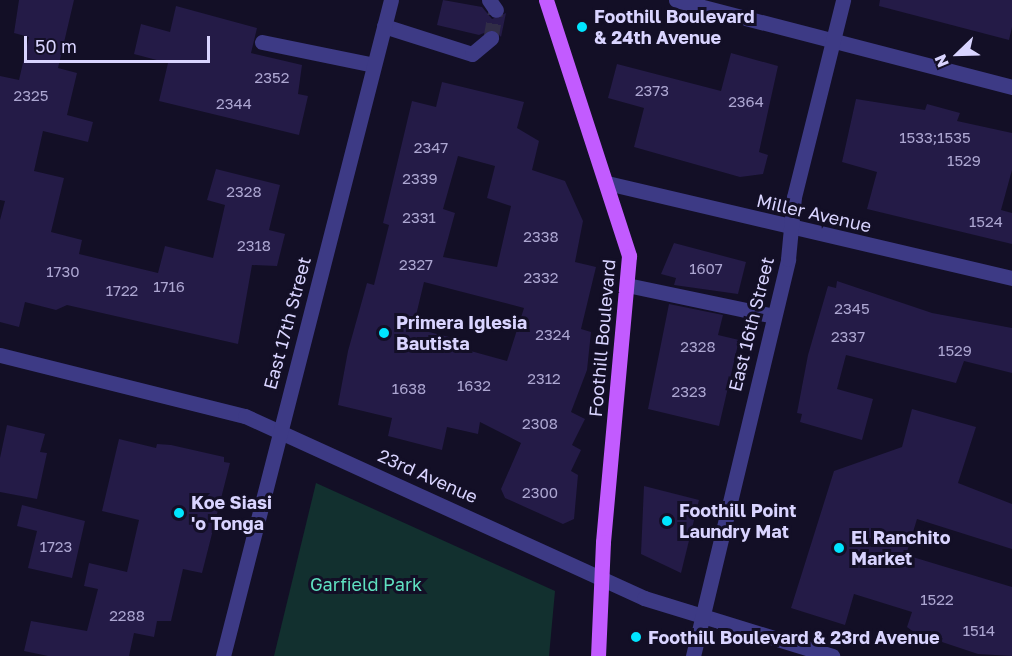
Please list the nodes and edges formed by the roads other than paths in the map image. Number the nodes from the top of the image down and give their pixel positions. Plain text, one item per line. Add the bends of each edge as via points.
1 (391, 0) edge
2 (546, 0) edge
3 (676, 0) edge
4 (843, 0) edge
5 (384, 26) junction
6 (491, 38) dead end
7 (832, 40) junction
8 (262, 42) dead end
9 (374, 65) junction
10 (1012, 87) edge
11 (607, 183) junction
12 (792, 228) junction
13 (1012, 278) edge
14 (627, 285) junction
15 (774, 316) junction
16 (0, 355) edge
17 (279, 432) junction
18 (603, 580) junction
19 (700, 614) junction
20 (223, 656) edge
21 (598, 656) edge
22 (693, 656) edge
23 (832, 656) edge

1 - 5 street, East 17th Street
2 - 11 main road, Foothill Boulevard
3 - 7 street
4 - 7 street, East 16th Street
5 - 6 street via 472,54
5 - 9 street, East 17th Street
7 - 10 street
7 - 12 street, East 16th Street via 794,197
8 - 9 street
9 - 17 street, East 17th Street
11 - 12 street, Miller Avenue
11 - 14 main road, Foothill Boulevard via 626,237
12 - 13 street, Miller Avenue
12 - 15 street, East 16th Street
14 - 15 street
14 - 18 main road, Foothill Boulevard
15 - 19 street, East 16th Street
16 - 17 street, 23rd Avenue via 245,416
17 - 18 street, 23rd Avenue via 458,510
17 - 20 street, East 17th Street
18 - 19 street, 23rd Avenue
18 - 21 main road, Foothill Boulevard
19 - 22 street, East 16th Street
19 - 23 street, 23rd Avenue

